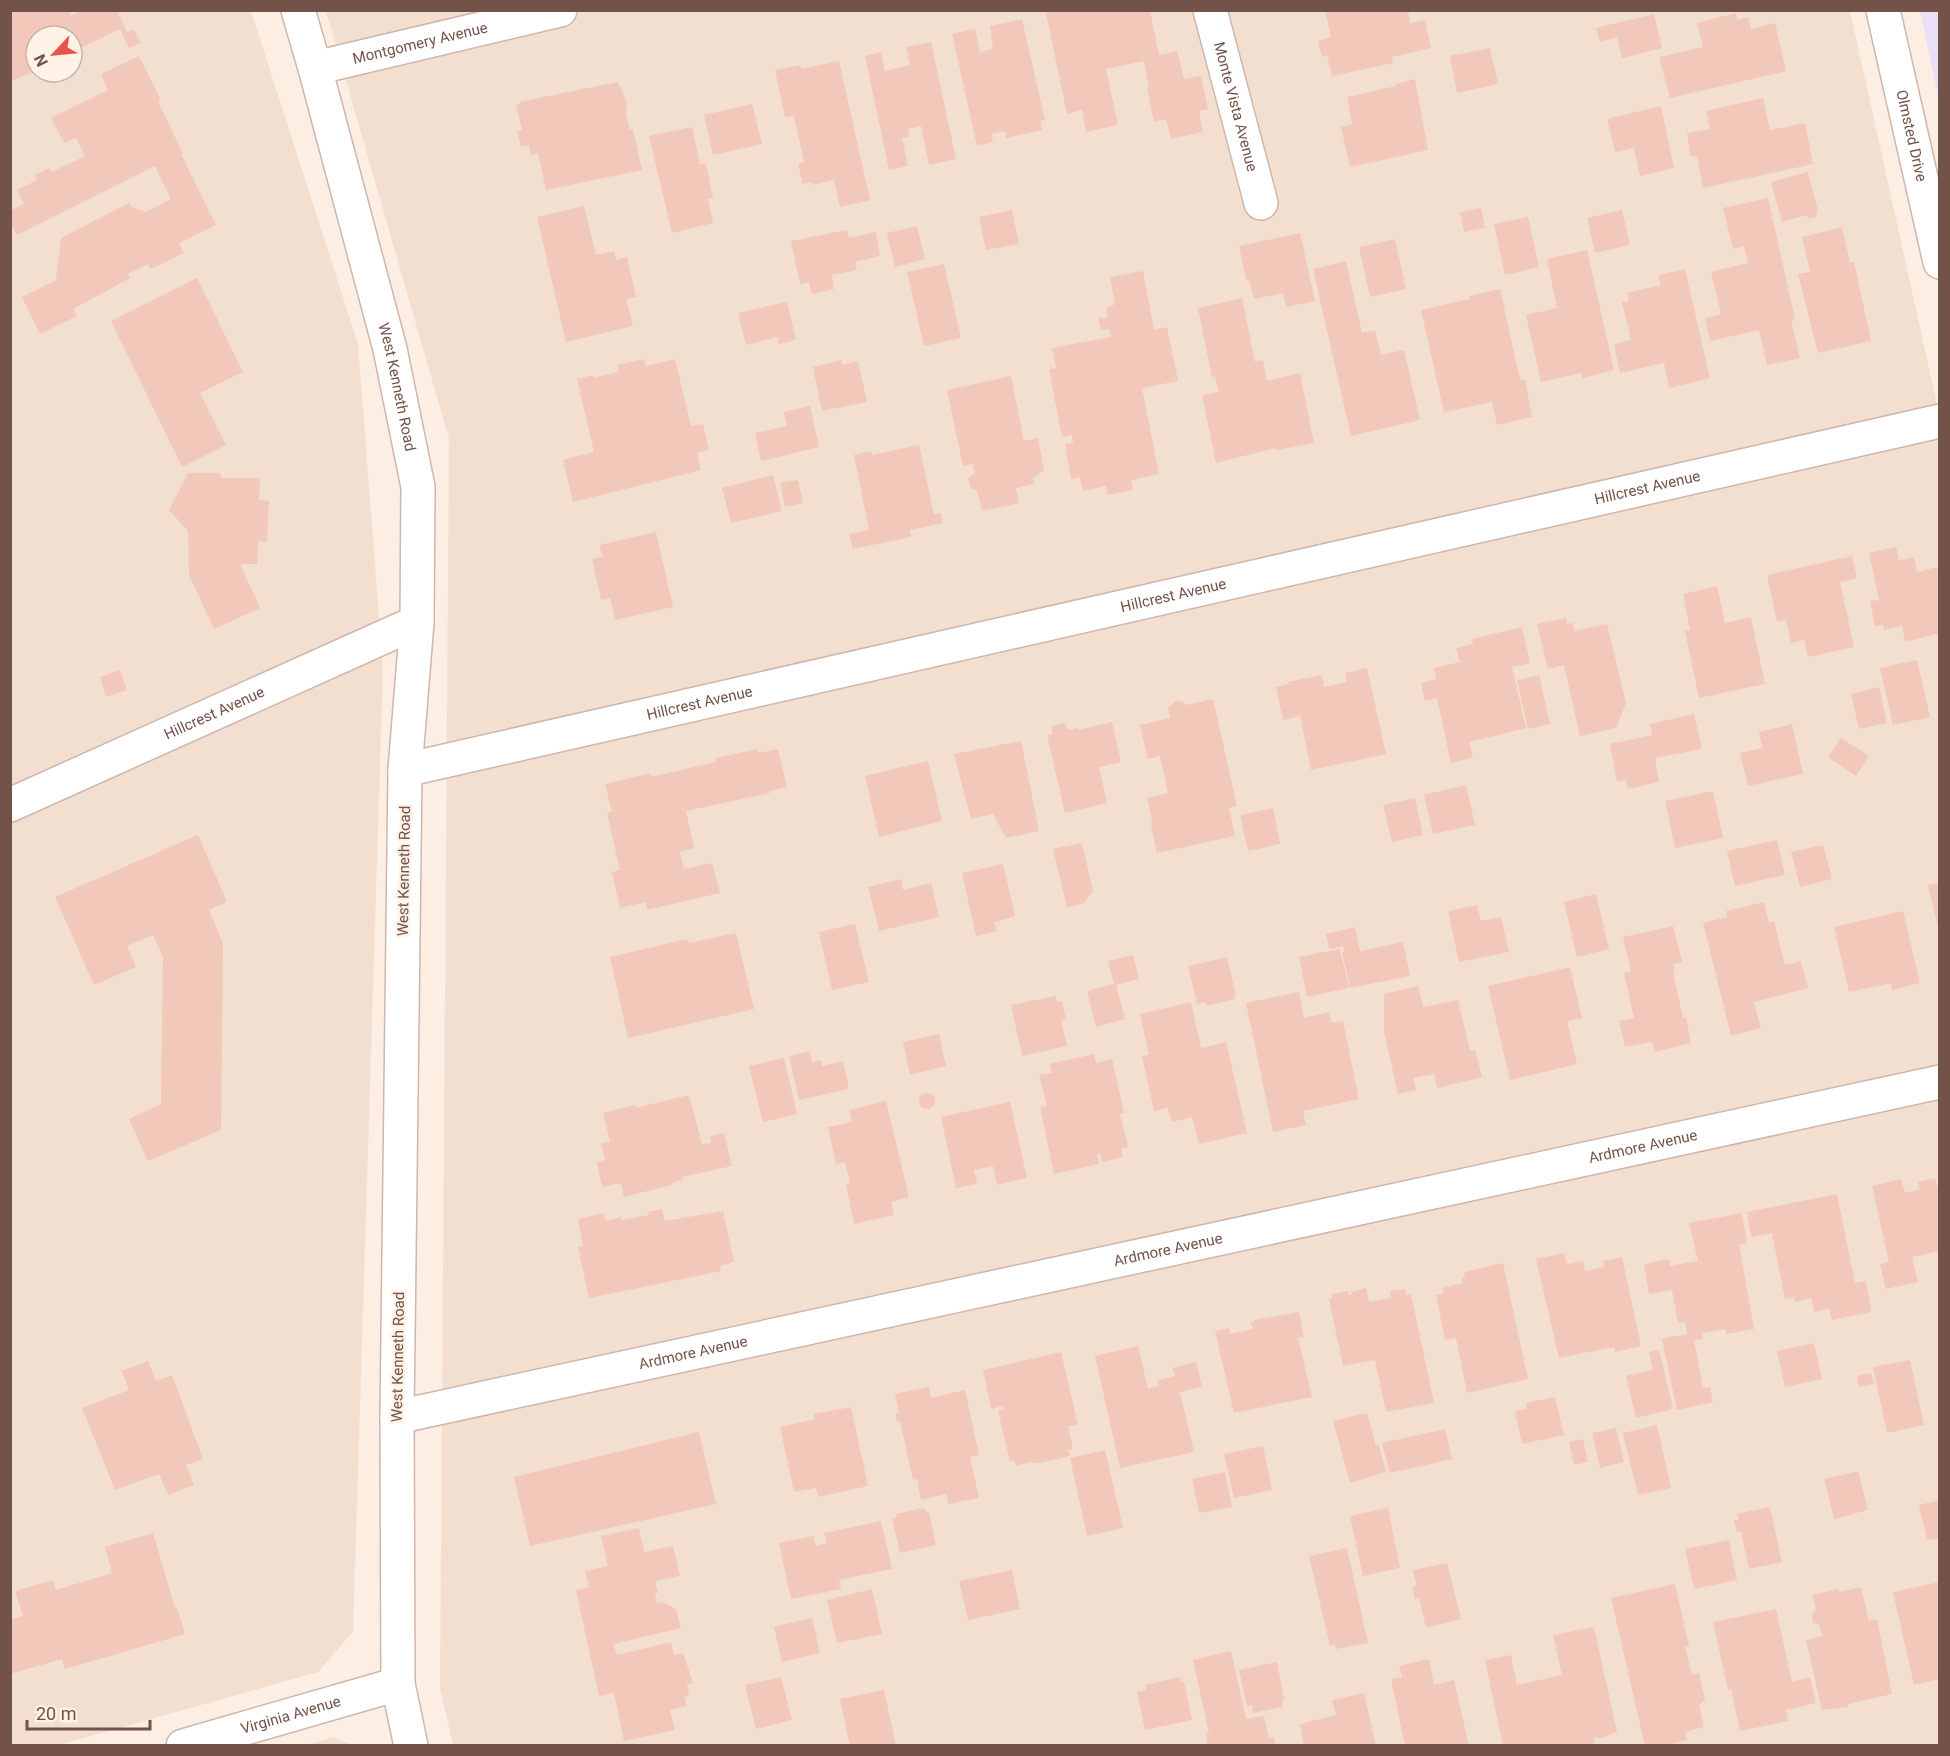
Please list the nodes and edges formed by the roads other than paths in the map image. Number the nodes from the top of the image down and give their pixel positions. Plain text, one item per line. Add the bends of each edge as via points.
1 (298, 10) edge
2 (560, 10) edge
3 (1210, 10) edge
4 (1883, 10) edge
5 (315, 68) junction
6 (1261, 203) dead end
7 (1940, 262) edge
8 (1940, 421) edge
9 (417, 622) junction
10 (405, 770) junction
11 (10, 805) edge
12 (1940, 1082) edge
13 (397, 1417) junction
14 (398, 1684) junction
15 (183, 1746) edge
16 (411, 1746) edge

1 - 5 street, West Kenneth Road
2 - 5 street, Montgomery Avenue
3 - 6 street, Monte Vista Avenue
4 - 7 street, Olmsted Drive
5 - 9 street, West Kenneth Road via 390,348 418,487
8 - 10 street, Hillcrest Avenue
9 - 10 street, West Kenneth Road
9 - 11 street, Hillcrest Avenue
10 - 13 street, West Kenneth Road
12 - 13 street, Ardmore Avenue
13 - 14 street, West Kenneth Road
14 - 15 street, Virginia Avenue
14 - 16 street, West Kenneth Road

